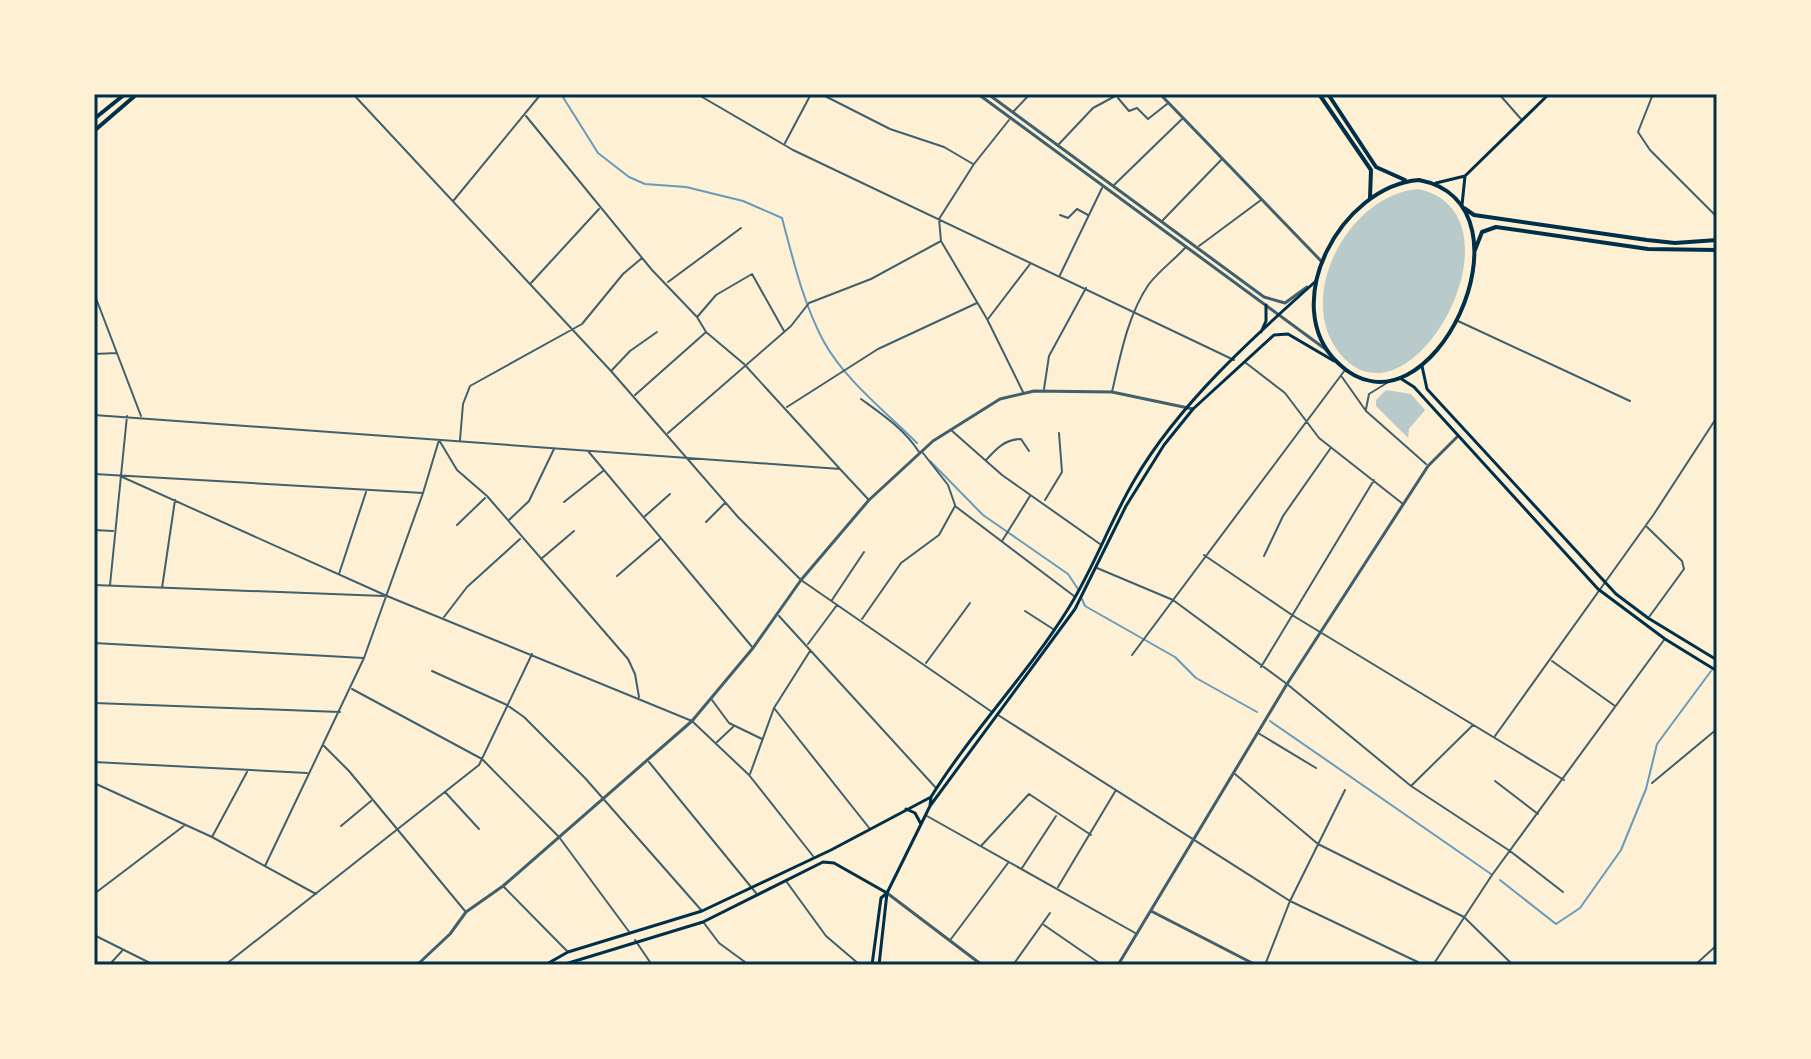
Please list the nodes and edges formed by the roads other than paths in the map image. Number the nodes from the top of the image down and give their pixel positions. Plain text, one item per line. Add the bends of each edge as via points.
1 (125, 94) edge
2 (137, 94) edge
3 (353, 94) edge
4 (541, 94) edge
5 (697, 94) edge
6 (811, 94) edge
7 (821, 94) edge
8 (978, 94) edge
9 (988, 94) edge
10 (1030, 94) edge
11 (1170, 94) edge
12 (1319, 94) edge
13 (1328, 94) edge
14 (1499, 94) edge
15 (1549, 94) edge
16 (1653, 94) edge
17 (1118, 95) edge
18 (1162, 96) edge
19 (1167, 104) junction
20 (1013, 112) junction
21 (526, 116) junction
22 (95, 117) edge
23 (1010, 119) junction
24 (1182, 119) junction
25 (1522, 120) junction
26 (94, 131) edge
27 (784, 144) junction
28 (1058, 145) junction
29 (1222, 158) junction
30 (974, 164) junction
31 (1465, 176) junction
32 (1407, 181) junction
33 (1436, 183) junction
34 (1102, 187) junction
35 (1113, 187) junction
36 (1370, 198) junction
37 (1262, 200) junction
38 (453, 201) junction
39 (1463, 207) junction
40 (600, 208) junction
41 (1060, 215) dead end
42 (1089, 216) junction
43 (1717, 217) edge
44 (939, 219) junction
45 (1162, 221) junction
46 (741, 228) dead end
47 (1717, 240) edge
48 (941, 241) junction
49 (1186, 248) junction
50 (1198, 248) junction
51 (1717, 250) edge
52 (1474, 252) junction
53 (642, 258) junction
54 (1322, 262) junction
55 (1031, 263) junction
56 (1060, 275) junction
57 (1316, 281) junction
58 (531, 283) junction
59 (666, 283) junction
60 (1311, 286) junction
61 (1087, 287) junction
62 (94, 293) edge
63 (978, 303) junction
64 (1266, 305) junction
65 (1136, 312) junction
66 (1281, 316) junction
67 (697, 317) junction
68 (987, 319) junction
69 (1458, 321) junction
70 (570, 328) junction
71 (784, 331) junction
72 (657, 332) dead end
73 (706, 332) junction
74 (1260, 336) junction
75 (1328, 351) junction
76 (117, 353) junction
77 (94, 354) edge
78 (1234, 360) junction
79 (1245, 362) junction
80 (1337, 363) junction
81 (744, 364) junction
82 (1422, 366) junction
83 (1346, 369) junction
84 (611, 371) junction
85 (1341, 376) junction
86 (1400, 378) junction
87 (1390, 381) junction
88 (1044, 389) junction
89 (1023, 392) junction
90 (1112, 392) junction
91 (634, 396) junction
92 (861, 399) dead end
93 (1630, 401) dead end
94 (1186, 406) junction
95 (785, 408) junction
96 (1193, 409) junction
97 (1366, 411) junction
98 (94, 415) edge
99 (127, 416) junction
100 (141, 417) junction
101 (1717, 417) edge
102 (1307, 420) junction
103 (951, 430) junction
104 (668, 433) junction
105 (1059, 433) dead end
106 (1458, 436) junction
107 (439, 439) junction
108 (460, 441) junction
109 (1331, 447) junction
110 (554, 448) junction
111 (587, 450) junction
112 (1029, 451) dead end
113 (920, 452) junction
114 (687, 456) junction
115 (985, 461) junction
116 (1428, 466) junction
117 (840, 469) junction
118 (604, 470) junction
119 (94, 474) edge
120 (120, 476) junction
121 (1374, 480) junction
122 (366, 492) junction
123 (423, 493) junction
124 (670, 494) dead end
125 (1032, 494) junction
126 (487, 496) junction
127 (175, 499) junction
128 (869, 500) junction
129 (1044, 501) junction
130 (564, 502) dead end
131 (726, 502) junction
132 (1404, 505) junction
133 (955, 506) junction
134 (643, 518) junction
135 (508, 521) junction
136 (706, 522) dead end
137 (457, 525) dead end
138 (1646, 526) junction
139 (94, 530) edge
140 (115, 531) junction
141 (574, 531) dead end
142 (521, 538) junction
143 (661, 538) junction
144 (1001, 542) junction
145 (1101, 545) junction
146 (864, 552) dead end
147 (1204, 555) junction
148 (1264, 556) dead end
149 (540, 560) junction
150 (1096, 568) junction
151 (339, 575) junction
152 (617, 576) dead end
153 (801, 580) junction
154 (1605, 582) junction
155 (94, 585) edge
156 (110, 586) junction
157 (162, 588) junction
158 (1598, 589) junction
159 (387, 596) junction
160 (1075, 597) junction
161 (1173, 600) junction
162 (832, 601) junction
163 (970, 603) dead end
164 (837, 605) junction
165 (1025, 611) dead end
166 (778, 615) junction
167 (1292, 615) junction
168 (443, 618) junction
169 (1648, 618) junction
170 (861, 621) junction
171 (1054, 630) junction
172 (1324, 631) junction
173 (1665, 639) junction
174 (94, 643) edge
175 (807, 645) junction
176 (753, 648) junction
177 (811, 650) junction
178 (532, 654) junction
179 (1132, 655) dead end
180 (364, 658) junction
181 (1551, 660) junction
182 (1717, 660) edge
183 (925, 664) junction
184 (1261, 667) junction
185 (432, 671) dead end
186 (1717, 671) edge
187 (1287, 684) junction
188 (351, 688) junction
189 (640, 698) junction
190 (711, 699) junction
191 (94, 703) edge
192 (507, 705) junction
193 (1616, 707) junction
194 (774, 708) junction
195 (340, 712) junction
196 (994, 713) junction
197 (692, 721) junction
198 (1473, 725) junction
199 (734, 726) junction
200 (1717, 729) edge
201 (1257, 732) junction
202 (1494, 737) junction
203 (763, 740) junction
204 (715, 743) junction
205 (323, 745) junction
206 (482, 759) junction
207 (648, 761) junction
208 (94, 762) edge
209 (1316, 768) dead end
210 (248, 771) junction
211 (309, 773) junction
212 (1235, 774) junction
213 (749, 775) junction
214 (1564, 780) junction
215 (1495, 781) dead end
216 (94, 783) edge
217 (1652, 783) dead end
218 (1411, 786) junction
219 (936, 789) junction
220 (1117, 789) junction
221 (1345, 790) dead end
222 (445, 792) junction
223 (931, 797) junction
224 (602, 798) junction
225 (372, 800) junction
226 (930, 806) junction
227 (906, 809) junction
228 (1057, 814) junction
229 (1539, 815) junction
230 (926, 816) junction
231 (186, 824) junction
232 (921, 824) junction
233 (341, 826) dead end
234 (479, 829) dead end
235 (870, 829) junction
236 (397, 830) junction
237 (1091, 835) junction
238 (212, 837) junction
239 (559, 837) junction
240 (1195, 838) junction
241 (1318, 844) junction
242 (980, 846) junction
243 (1510, 851) junction
244 (813, 856) junction
245 (1009, 862) junction
246 (265, 866) junction
247 (1022, 869) junction
248 (785, 880) junction
249 (752, 885) junction
250 (503, 886) junction
251 (1058, 888) junction
252 (95, 891) edge
253 (1563, 892) dead end
254 (887, 893) junction
255 (317, 894) junction
256 (758, 895) junction
257 (1290, 901) junction
258 (702, 911) junction
259 (1151, 911) junction
260 (466, 912) junction
261 (1050, 913) dead end
262 (1464, 917) junction
263 (703, 922) junction
264 (1044, 925) junction
265 (630, 933) junction
266 (1137, 934) junction
267 (94, 935) edge
268 (951, 939) junction
269 (635, 940) junction
270 (1717, 945) edge
271 (123, 950) junction
272 (568, 952) junction
273 (109, 965) edge
274 (154, 965) edge
275 (225, 965) edge
276 (417, 965) edge
277 (545, 965) edge
278 (562, 965) edge
279 (652, 965) edge
280 (749, 965) edge
281 (860, 965) edge
282 (872, 965) edge
283 (879, 965) edge
284 (982, 965) edge
285 (1013, 965) edge
286 (1102, 965) edge
287 (1119, 965) edge
288 (1256, 965) edge
289 (1265, 965) edge
290 (1424, 965) edge
291 (1433, 965) edge
292 (1513, 965) edge
293 (1695, 965) edge

1 - 22 highway
2 - 26 highway
3 - 38 street
4 - 21 street
5 - 27 street
6 - 27 street
7 - 30 street
8 - 23 street
9 - 20 street
10 - 20 street
11 - 18 street
12 - 36 highway via 1371,170
13 - 32 highway via 1376,167
14 - 25 street
15 - 25 main road
16 - 43 street via 1638,132
17 - 19 street via 1129,111 1137,108 1148,119
17 - 28 street via 1093,108
18 - 19 street
19 - 24 street
20 - 28 street
21 - 38 street
21 - 40 street
23 - 30 street
23 - 34 street
24 - 29 street
24 - 35 street
25 - 31 main road
27 - 44 street
28 - 35 street
29 - 37 street
29 - 45 street
30 - 44 street
31 - 33 main road
31 - 39 main road
32 - 33 highway
32 - 36 highway
33 - 39 highway
34 - 42 street
34 - 49 street
35 - 45 street
36 - 54 highway via 1338,230
37 - 50 street
37 - 54 street
38 - 58 street
39 - 47 highway via 1474,215 1647,240
39 - 52 highway
40 - 53 street
40 - 58 street
41 - 42 street via 1068,218 1077,209
42 - 56 street
44 - 48 street
44 - 55 street
45 - 50 street
46 - 59 street
48 - 63 street
48 - 71 street via 871,279 809,303
49 - 64 street
49 - 65 street via 1150,283
50 - 60 street via 1278,303
51 - 52 highway via 1648,249 1496,227 1482,232
52 - 69 highway via 1473,277
53 - 59 street
53 - 70 street via 586,320
54 - 57 highway
55 - 56 street
55 - 68 street
56 - 61 street
57 - 60 main road
57 - 75 highway via 1317,317
58 - 70 street
59 - 67 street
60 - 66 main road
61 - 65 street
61 - 88 street via 1049,356
62 - 76 street
63 - 68 street
63 - 95 street via 856,362
64 - 66 street
64 - 74 main road
65 - 78 street
65 - 90 street
66 - 74 main road
66 - 75 street
67 - 71 street via 716,295 752,274
67 - 73 street
68 - 89 street
69 - 82 highway
69 - 93 street
70 - 84 street
70 - 108 street via 470,386
71 - 81 street
72 - 84 street
73 - 81 street
73 - 91 street
74 - 78 main road
75 - 80 highway
76 - 77 street
76 - 100 street
78 - 94 main road
79 - 80 main road via 1267,340 1288,334
79 - 96 main road
79 - 102 street via 1285,393
80 - 83 highway
81 - 95 street
81 - 104 street
82 - 86 highway
82 - 154 main road via 1427,389
83 - 85 street
83 - 87 highway via 1366,380
84 - 91 street
85 - 97 street
85 - 102 street
86 - 87 highway
86 - 106 main road
87 - 97 street via 1369,394
88 - 89 street
88 - 90 street
89 - 103 street via 1000,399
90 - 94 street
91 - 104 street
92 - 113 street via 899,426
94 - 96 street
94 - 145 main road via 1135,478
95 - 117 street
96 - 150 main road via 1140,480
97 - 116 street
98 - 99 street
99 - 100 street
99 - 120 street
100 - 107 street
101 - 138 street
102 - 109 street
102 - 147 street
103 - 113 street
103 - 115 street
104 - 114 street
105 - 129 street via 1062,472
106 - 116 street
106 - 158 main road
107 - 108 street
107 - 123 street
107 - 126 street via 457,470
108 - 110 street
109 - 121 street
109 - 148 street via 1283,516
110 - 111 street
110 - 135 street via 529,501
111 - 114 street
111 - 118 street
112 - 115 street via 1015,439
113 - 128 street
113 - 133 street via 948,485
114 - 117 street
114 - 131 street
115 - 125 street
116 - 132 street
117 - 128 street
118 - 130 street
118 - 134 street
119 - 120 street
120 - 122 street
120 - 127 street
120 - 140 street
121 - 132 street
121 - 167 street
122 - 123 street
122 - 151 street
123 - 159 street
124 - 134 street
125 - 129 street
125 - 144 street
126 - 135 street
126 - 137 street
127 - 151 street
127 - 157 street
128 - 153 street
129 - 145 street
131 - 136 street
131 - 153 street
132 - 172 street
133 - 144 street
133 - 170 street via 939,535 901,563
134 - 143 street
135 - 142 street
138 - 154 street
138 - 169 street via 1684,569
139 - 140 street
140 - 156 street
141 - 149 street
142 - 149 street
142 - 168 street via 460,594
143 - 152 street
143 - 176 street
144 - 160 street
145 - 160 main road
146 - 162 street
147 - 161 street
147 - 167 street
149 - 189 street via 628,659
150 - 161 street
150 - 196 main road via 1048,649
151 - 159 street
153 - 162 street
153 - 166 street
154 - 158 street
154 - 169 main road
155 - 156 street
156 - 157 street
157 - 159 street
158 - 173 main road
158 - 181 street
159 - 168 street
159 - 180 street
160 - 171 main road
161 - 179 street
161 - 184 street
162 - 164 street
163 - 183 street
164 - 170 street
164 - 175 street
165 - 171 street
166 - 175 street
166 - 176 street
167 - 172 street
167 - 184 street
168 - 178 street
169 - 182 main road
170 - 183 street
171 - 196 main road
172 - 187 street
172 - 198 street
173 - 186 main road
173 - 193 street
174 - 180 street
175 - 177 street
176 - 190 street
177 - 194 street
177 - 219 street
178 - 189 street
178 - 192 street
180 - 188 street
181 - 193 street
181 - 202 street
183 - 196 street
184 - 187 street
185 - 192 street
187 - 201 street
187 - 218 street
188 - 195 street
188 - 206 street
189 - 197 street
190 - 197 street
190 - 199 street
191 - 195 street
192 - 206 street
192 - 224 street
193 - 214 street
194 - 203 street
194 - 235 street
195 - 205 street
196 - 219 main road
196 - 220 street
196 - 226 main road
197 - 204 street
197 - 207 street
198 - 202 street
198 - 218 street
199 - 203 street
199 - 204 street
200 - 217 street
201 - 209 street
201 - 212 street
202 - 214 street
203 - 213 street
204 - 213 street
205 - 211 street
205 - 225 street
206 - 222 street
206 - 239 street
207 - 224 street
207 - 249 street
208 - 210 street
210 - 211 street
210 - 238 street
211 - 246 street
212 - 240 street
212 - 241 street
213 - 244 street
214 - 229 street
215 - 229 street
216 - 231 street
218 - 243 street
219 - 223 main road
220 - 237 street
220 - 240 street
221 - 241 street
222 - 234 street
222 - 236 street
223 - 226 main road
223 - 227 main road
224 - 239 street
224 - 258 street
225 - 233 street
225 - 236 street
226 - 230 main road
227 - 232 main road
227 - 235 main road
228 - 237 street
228 - 242 street via 1029,794
228 - 247 street
229 - 243 street
230 - 232 main road
230 - 242 street
231 - 238 street
231 - 252 street
232 - 254 main road
235 - 244 main road
236 - 255 street
236 - 260 street
237 - 251 street
238 - 246 street
239 - 250 street
239 - 265 street
240 - 257 street
240 - 259 street
241 - 257 street
241 - 262 street
242 - 245 street
243 - 253 street
243 - 262 street
244 - 249 main road
245 - 247 street
245 - 268 street
246 - 255 street
247 - 251 street
248 - 254 main road via 823,862 834,863
248 - 256 main road
248 - 281 street via 826,936
249 - 256 street
249 - 258 main road
250 - 260 street
250 - 272 street
251 - 266 street
254 - 268 street
254 - 282 main road via 881,898
254 - 283 main road
255 - 275 street
256 - 263 main road
257 - 289 street
257 - 290 street
258 - 265 main road
259 - 266 street
259 - 288 street
260 - 276 street
261 - 264 street
262 - 291 street
262 - 292 street
263 - 269 main road
263 - 280 street via 719,943
264 - 285 street
264 - 286 street
265 - 272 main road
266 - 287 street
267 - 271 street
268 - 284 street
269 - 278 main road
269 - 279 street
270 - 293 street
271 - 273 street
271 - 274 street
272 - 277 main road

